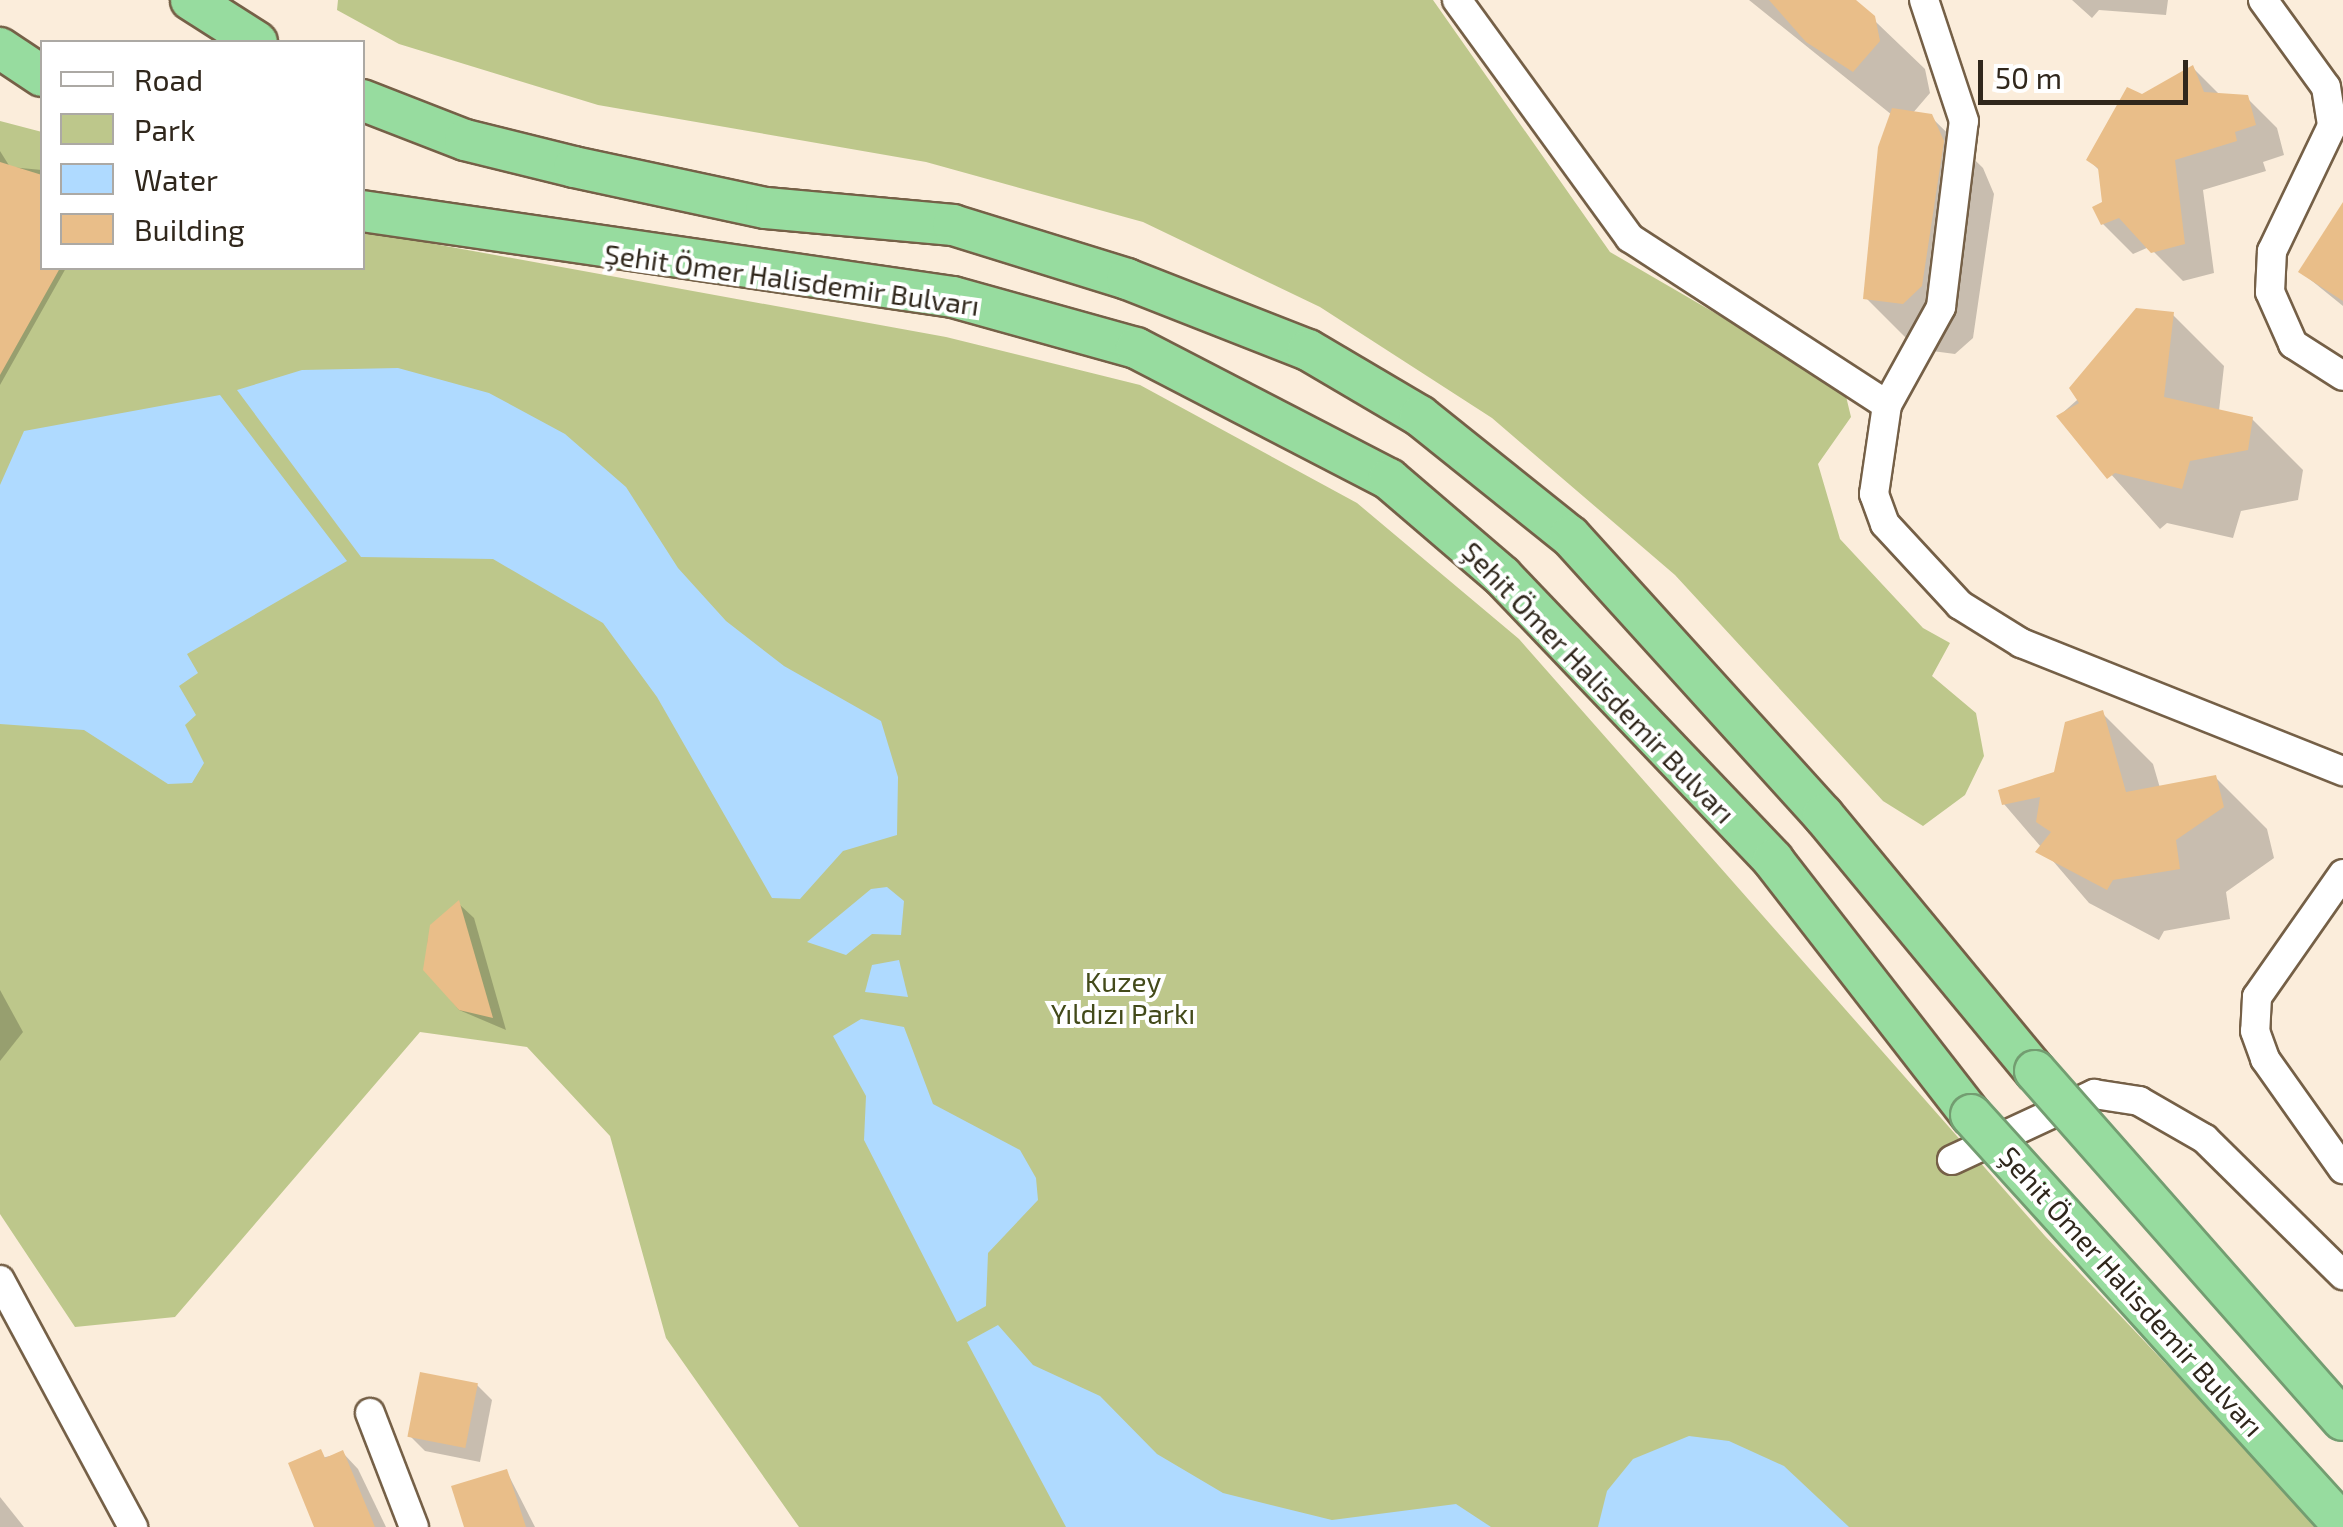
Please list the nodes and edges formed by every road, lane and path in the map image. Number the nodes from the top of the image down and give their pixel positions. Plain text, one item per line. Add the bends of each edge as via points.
1 (191, 0) edge
2 (1456, 0) edge
3 (1924, 0) edge
4 (2262, 0) edge
5 (254, 40) edge
6 (0, 48) edge
7 (40, 75) edge
8 (365, 101) edge
9 (365, 211) edge
10 (2343, 376) edge
11 (1887, 405) junction
12 (2343, 771) edge
13 (2343, 874) edge
14 (1952, 1160) dead end
15 (2343, 1169) edge
16 (2343, 1275) edge
17 (0, 1280) edge
18 (370, 1413) dead end
19 (2343, 1420) edge
20 (2343, 1525) edge
21 (133, 1527) edge
22 (414, 1527) edge

1 - 5 highway
2 - 11 street via 1630,238
3 - 11 street via 1964,121 1941,308
4 - 10 street via 2326,87 2332,126 2272,251 2270,292 2294,344
6 - 7 highway
8 - 19 highway, bridge via 465,140 574,168 766,208 953,225 1127,279 1308,350 1420,416 1570,536 1823,815 2035,1071
9 - 20 highway, Şehit Ömer Halisdemir Bulvarı, bridge via 954,297 1136,348 1389,479 1502,576 1773,860 1971,1115
11 - 12 street via 1874,494 1885,524 1960,605 2022,642
13 - 15 street via 2257,998 2255,1030 2265,1060
14 - 16 street via 2094,1094 2140,1101 2205,1139
17 - 21 street
18 - 22 street

